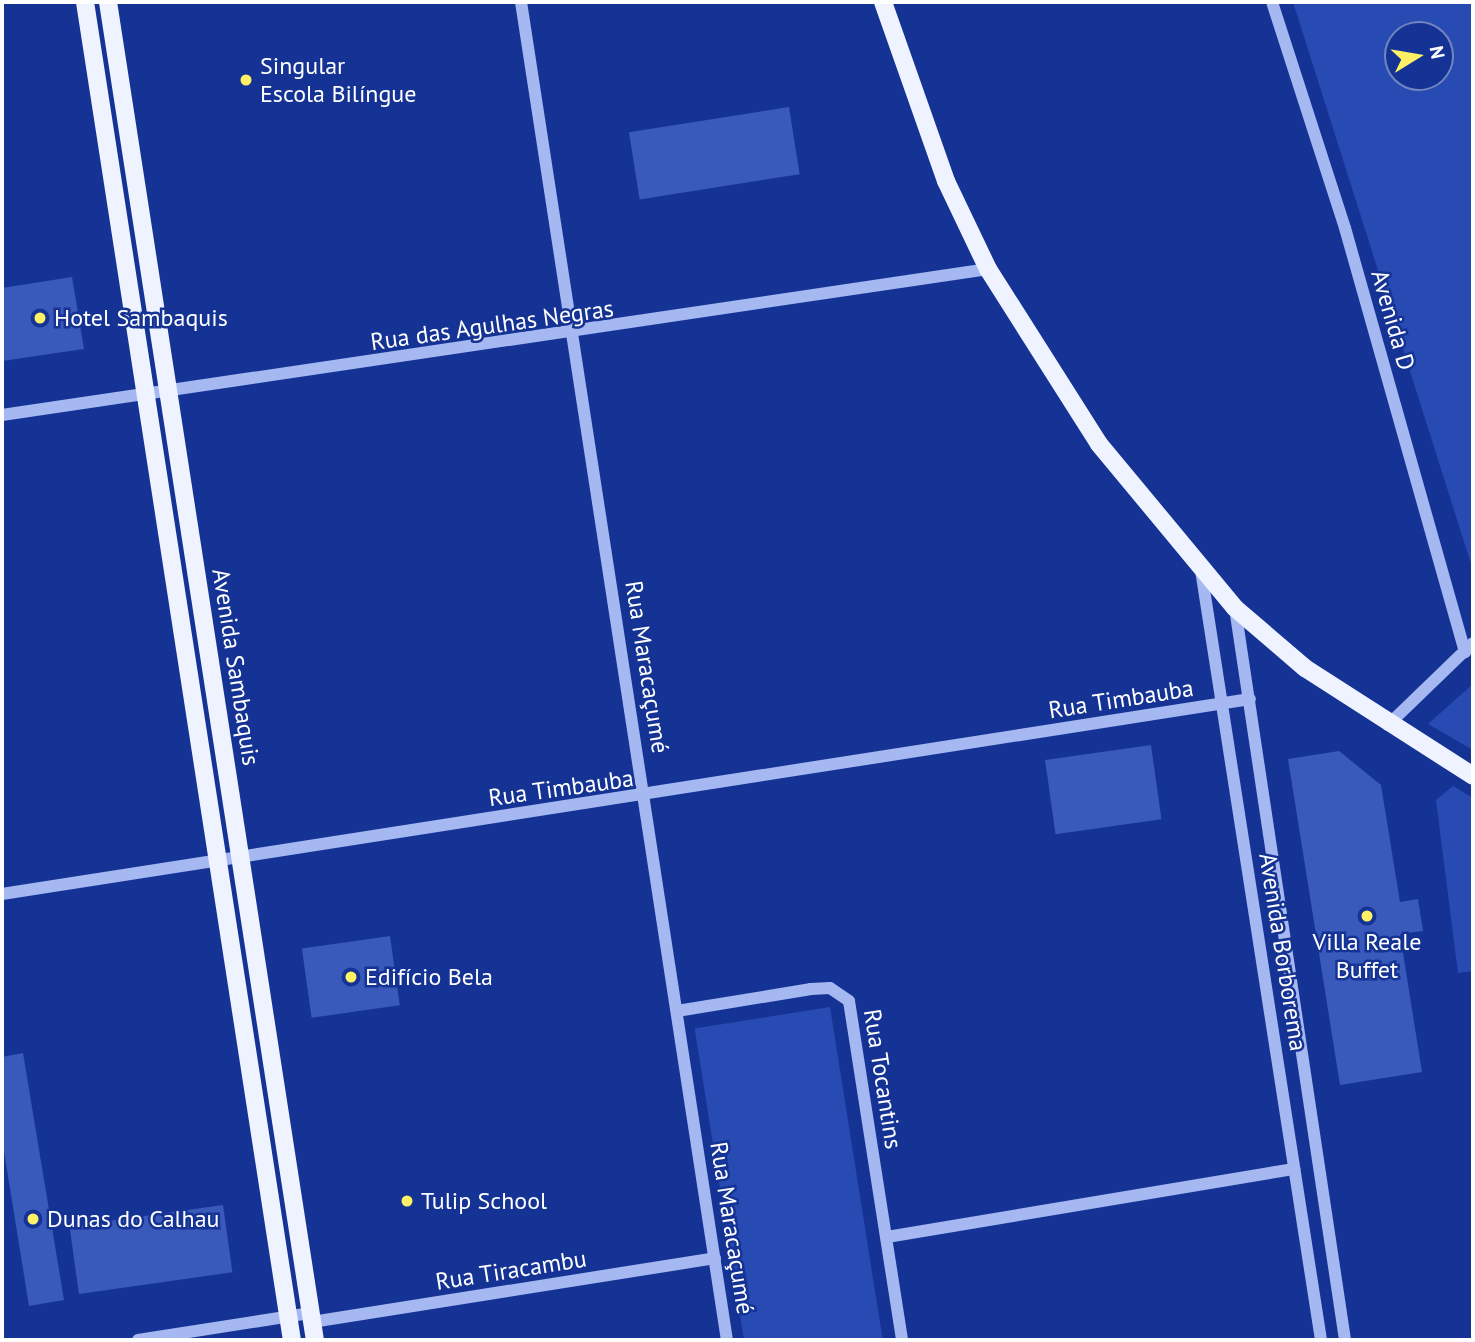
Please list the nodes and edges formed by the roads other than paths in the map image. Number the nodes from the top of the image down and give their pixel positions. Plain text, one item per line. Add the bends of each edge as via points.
1 (85, 2) edge
2 (108, 2) edge
3 (521, 2) edge
4 (883, 2) edge
5 (1272, 2) edge
6 (988, 269) junction
7 (574, 335) junction
8 (168, 391) junction
9 (146, 394) junction
10 (2, 415) edge
11 (1201, 570) junction
12 (1235, 608) junction
13 (1469, 648) edge
14 (1251, 699) junction
15 (1225, 704) junction
16 (1388, 725) junction
17 (1473, 776) edge
18 (646, 797) junction
19 (241, 857) junction
20 (218, 860) junction
21 (2, 894) edge
22 (677, 1011) junction
23 (1294, 1169) junction
24 (887, 1237) junction
25 (715, 1258) junction
26 (289, 1317) junction
27 (313, 1325) edge
28 (138, 1340) edge
29 (292, 1340) edge
30 (727, 1340) edge
31 (902, 1340) edge
32 (1321, 1340) edge
33 (1345, 1340) edge

1 - 9 main road, Avenida Sambaquis
2 - 8 main road, Avenida Sambaquis
3 - 7 street, Rua Maracaçumé
4 - 6 main road via 946,181
5 - 13 street, Avenida D via 1345,228
6 - 7 street, Rua das Agulhas Negras
6 - 11 main road via 1099,444
7 - 8 street, Rua das Agulhas Negras
7 - 18 street, Rua Maracaçumé
8 - 9 street, Rua das Agulhas Negras
8 - 19 main road, Avenida Sambaquis
9 - 10 street, Rua das Agulhas Negras
9 - 20 main road, Avenida Sambaquis
11 - 12 main road
11 - 15 street, Avenida Borborema
12 - 14 street, Avenida Borborema
12 - 16 main road
13 - 16 street
14 - 15 street, Rua Timbauba
14 - 33 street, Avenida Borborema
15 - 18 street, Rua Timbauba
15 - 23 street, Avenida Borborema
16 - 17 main road
18 - 19 street, Rua Timbauba
18 - 22 street, Rua Maracaçumé
19 - 20 street, Rua Timbauba
19 - 27 main road, Avenida Sambaquis
20 - 21 street, Rua Timbauba
20 - 26 main road, Avenida Sambaquis
22 - 24 street, Rua Tocantins via 811,989 843,993 849,1001
22 - 25 street, Rua Maracaçumé
23 - 24 street
23 - 32 street, Avenida Borborema
24 - 31 street, Rua Tocantins
25 - 27 street, Rua Tiracambu
25 - 30 street, Rua Maracaçumé
26 - 27 street, Rua Tiracambu
26 - 28 street, Rua Tiracambu
26 - 29 main road, Avenida Sambaquis

